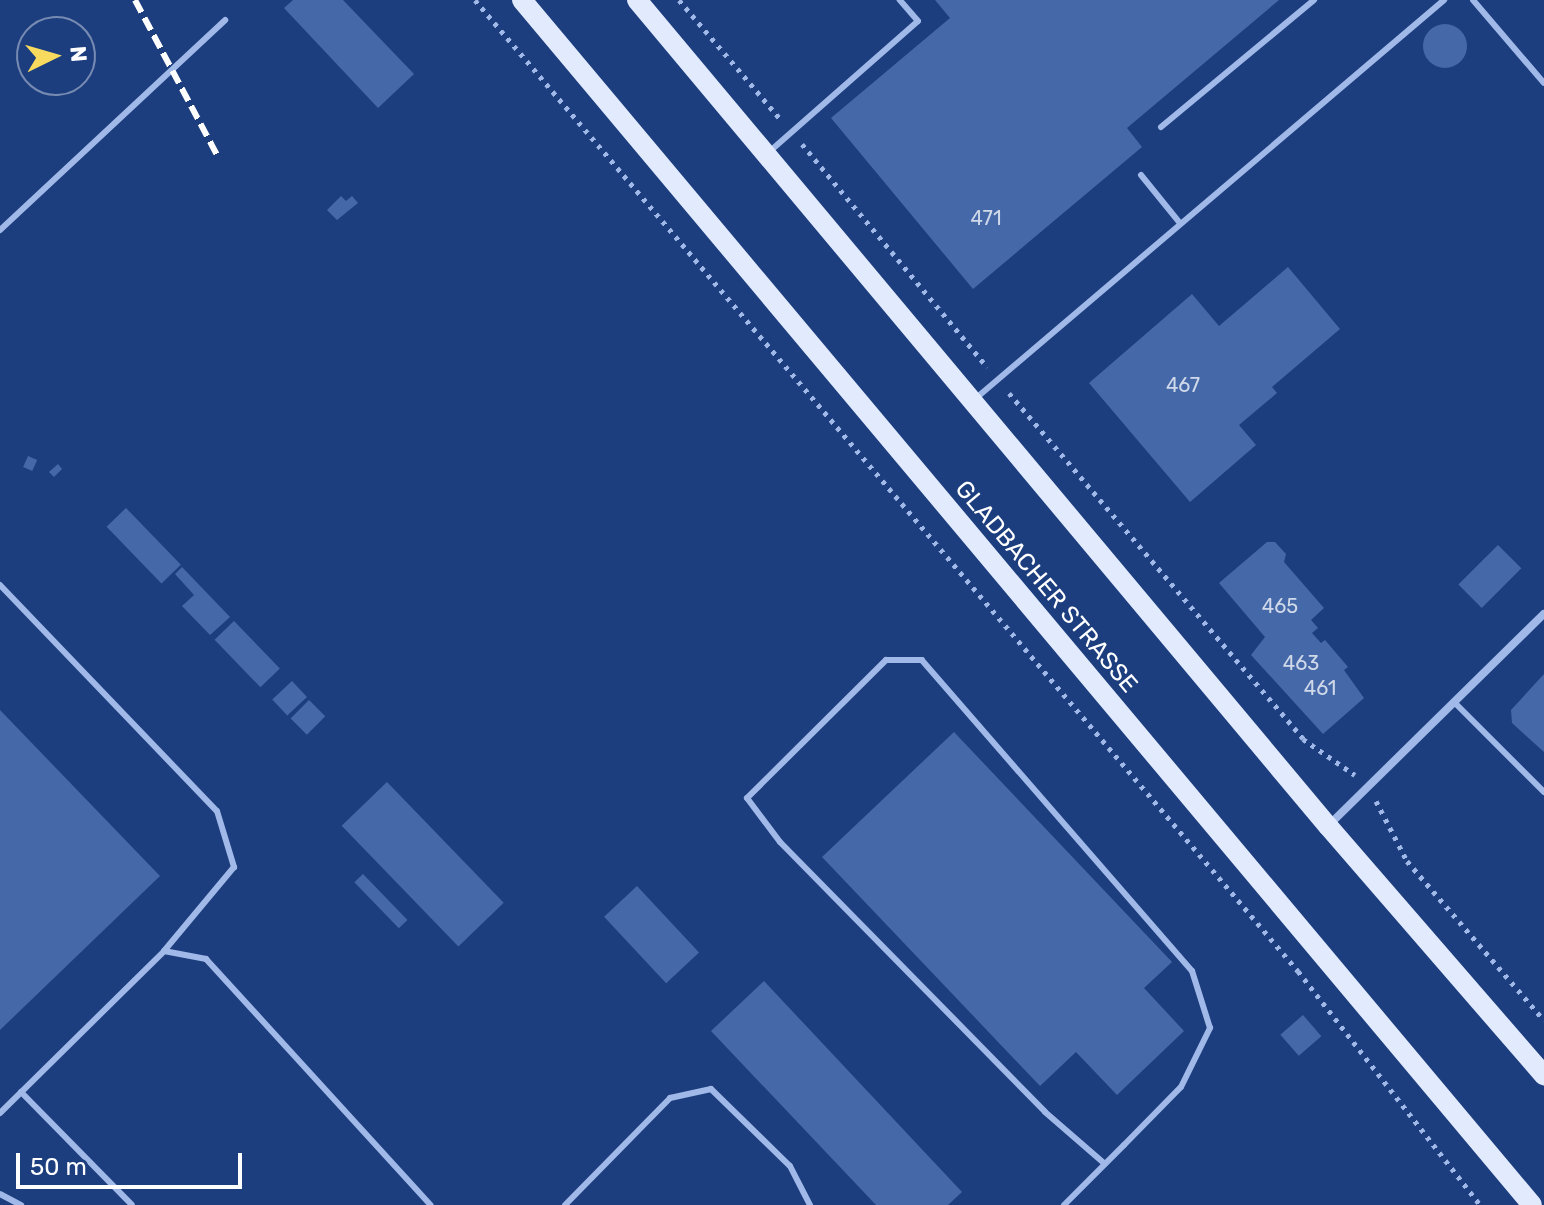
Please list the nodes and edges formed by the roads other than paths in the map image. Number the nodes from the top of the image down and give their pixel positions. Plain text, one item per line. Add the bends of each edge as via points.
1 (522, 0) edge
2 (637, 0) edge
3 (900, 0) edge
4 (1314, 0) edge
5 (1444, 0) edge
6 (1473, 0) edge
7 (225, 20) dead end
8 (1544, 83) edge
9 (1161, 127) dead end
10 (766, 154) junction
11 (1141, 175) dead end
12 (1179, 222) junction
13 (0, 230) edge
14 (973, 401) junction
15 (0, 585) edge
16 (1544, 614) edge
17 (1455, 703) junction
18 (1544, 792) edge
19 (1328, 826) junction
20 (164, 951) junction
21 (1544, 1075) edge
22 (21, 1092) junction
23 (0, 1113) edge
24 (1105, 1164) junction
25 (0, 1194) edge
26 (21, 1205) edge
27 (132, 1205) edge
28 (431, 1205) edge
29 (565, 1205) edge
30 (810, 1205) edge
31 (1064, 1205) edge
32 (1532, 1205) edge

1 - 32 main road, GLADBACHER STRASSE
2 - 10 main road
3 - 10 lane via 918,21
4 - 9 lane
5 - 12 lane
6 - 8 lane
7 - 13 lane
10 - 14 main road
11 - 12 lane
12 - 14 lane
14 - 19 main road
15 - 20 lane via 217,811 234,867
16 - 17 street
17 - 18 lane
17 - 19 street
19 - 21 main road
20 - 22 lane
20 - 28 lane via 206,959
22 - 23 lane
22 - 27 lane
24 - 24 lane via 1181,1087 1210,1028 1192,971 922,660 886,660 747,798 780,842 1045,1112
24 - 31 lane
25 - 26 lane
29 - 30 lane via 670,1098 711,1089 790,1166

